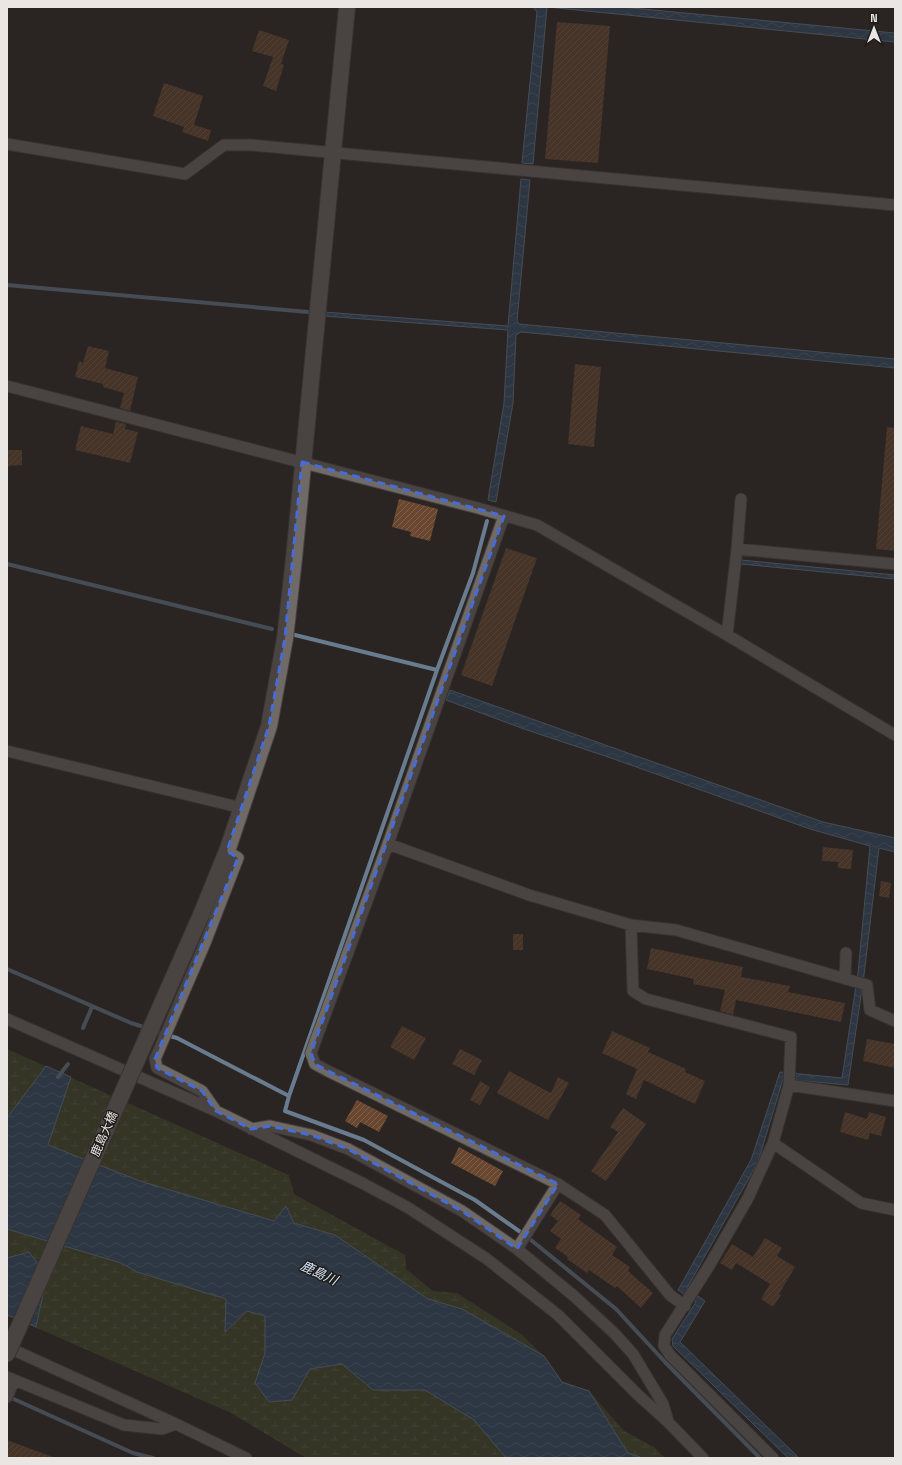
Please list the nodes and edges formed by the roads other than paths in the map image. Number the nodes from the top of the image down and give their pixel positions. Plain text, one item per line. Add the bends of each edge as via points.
1 (346, 7) edge
2 (7, 144) edge
3 (332, 153) junction
4 (895, 206) edge
5 (7, 386) edge
6 (302, 462) junction
7 (741, 499) dead end
8 (504, 516) junction
9 (737, 549) junction
10 (895, 564) edge
11 (728, 635) junction
12 (895, 735) edge
13 (7, 751) edge
14 (242, 808) junction
15 (388, 844) junction
16 (227, 851) junction
17 (630, 925) junction
18 (846, 954) dead end
19 (848, 980) junction
20 (7, 1019) edge
21 (895, 1021) edge
22 (789, 1085) junction
23 (895, 1101) edge
24 (216, 1111) junction
25 (251, 1129) junction
26 (773, 1143) junction
27 (558, 1184) junction
28 (895, 1210) edge
29 (519, 1245) junction
30 (689, 1299) junction
31 (7, 1347) edge
32 (7, 1354) edge
33 (10, 1386) edge
34 (668, 1422) junction
35 (176, 1424) junction
36 (246, 1458) edge
37 (703, 1458) edge
38 (773, 1458) edge

1 - 3 street, 鹿島大橋
2 - 3 street via 185,174 224,144
3 - 4 street
3 - 6 street, 鹿島大橋
5 - 6 street
6 - 8 street
6 - 14 street, 鹿島大橋 via 285,638 269,726
7 - 9 street
8 - 11 street via 537,525
8 - 15 street
9 - 10 street
9 - 11 street
11 - 12 street
13 - 14 street
14 - 16 street, 鹿島大橋
15 - 17 street via 529,895
15 - 27 street via 311,1053 315,1064
16 - 24 street via 238,858 155,1060 157,1068 202,1091
16 - 32 street, 鹿島大橋, bridge
17 - 19 street via 676,930
17 - 22 street via 633,991 646,999 791,1037
18 - 19 street
19 - 21 street via 867,985 870,1010
20 - 24 street
22 - 23 street
22 - 26 street
24 - 25 street
25 - 29 street via 270,1126 311,1135 348,1149
25 - 34 street via 377,1190 488,1259 558,1315
26 - 28 street via 860,1203
26 - 30 street via 748,1198
27 - 29 street
27 - 30 street via 605,1215 670,1295
29 - 34 street via 633,1354 663,1404
30 - 38 street via 665,1336 664,1346
31 - 35 street
33 - 35 street via 124,1425 162,1429
34 - 37 street
35 - 36 street

